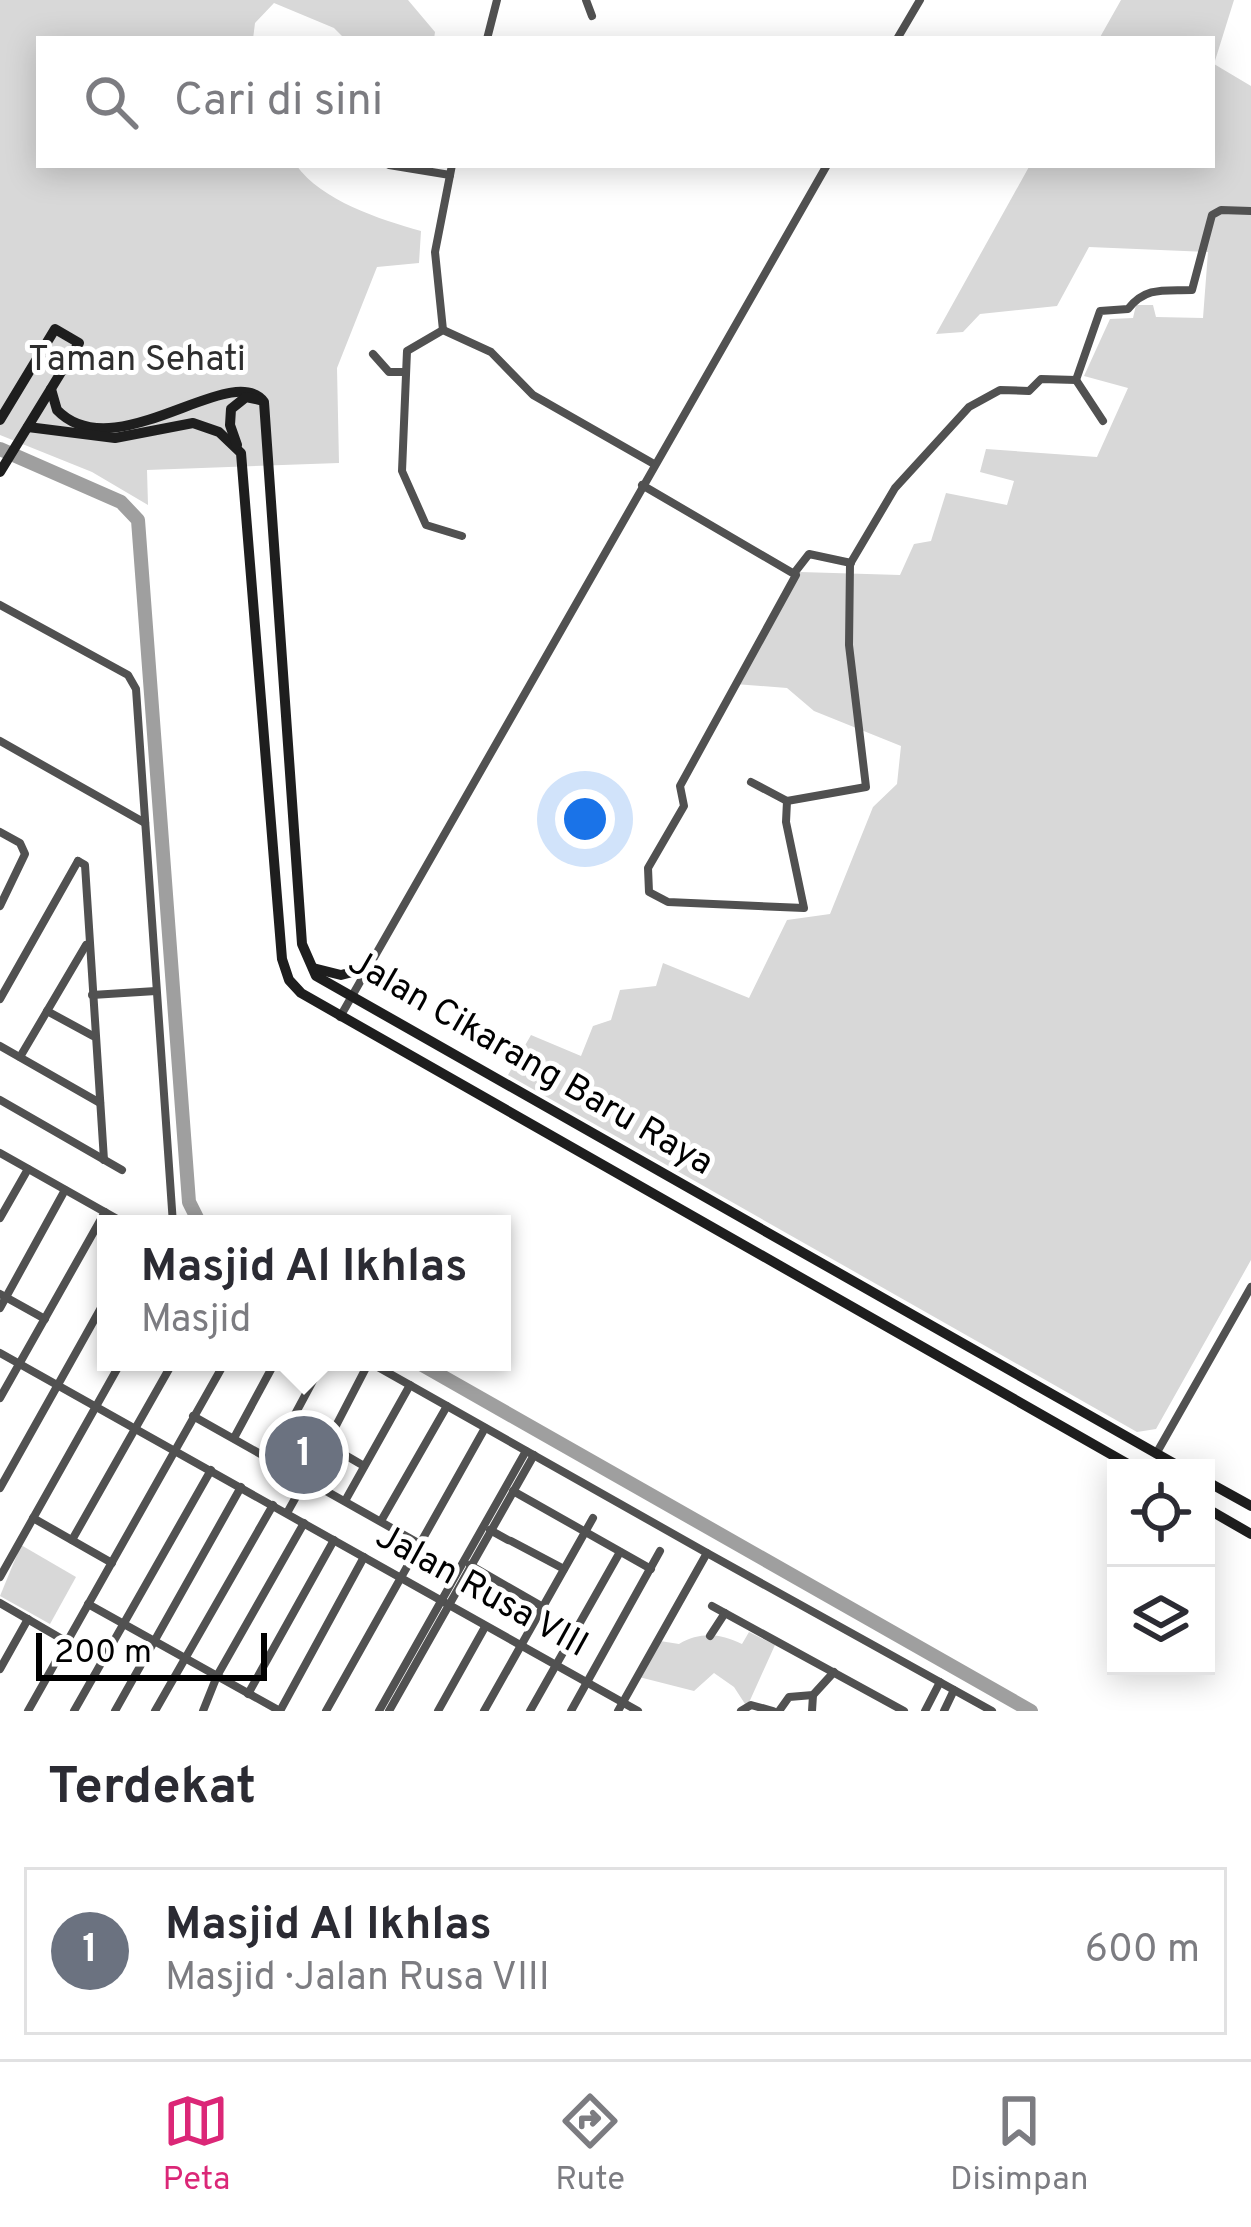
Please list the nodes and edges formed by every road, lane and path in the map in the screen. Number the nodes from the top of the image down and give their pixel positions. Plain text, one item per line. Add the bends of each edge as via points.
1 (497, 0) edge
2 (586, 0) edge
3 (920, 0) edge
4 (592, 16) dead end
5 (488, 36) edge
6 (900, 36) edge
7 (824, 168) edge
8 (451, 170) edge
9 (1251, 212) edge
10 (443, 330) junction
11 (373, 354) dead end
12 (404, 372) junction
13 (1076, 380) junction
14 (51, 389) junction
15 (264, 402) junction
16 (1, 417) edge
17 (1103, 421) dead end
18 (25, 432) junction
19 (241, 453) junction
20 (655, 464) junction
21 (0, 472) edge
22 (642, 484) junction
23 (462, 536) dead end
24 (850, 563) junction
25 (796, 572) junction
26 (0, 604) edge
27 (0, 741) edge
28 (751, 782) dead end
29 (787, 801) junction
30 (145, 823) junction
31 (0, 832) edge
32 (0, 907) edge
33 (88, 942) junction
34 (310, 967) junction
35 (372, 967) junction
36 (156, 991) junction
37 (92, 995) junction
38 (351, 998) junction
39 (0, 1000) edge
40 (47, 1011) junction
41 (340, 1017) junction
42 (95, 1036) junction
43 (0, 1046) edge
44 (20, 1058) junction
45 (0, 1100) edge
46 (100, 1103) junction
47 (0, 1153) edge
48 (104, 1160) junction
49 (28, 1169) junction
50 (122, 1170) dead end
51 (65, 1190) junction
52 (105, 1212) junction
53 (103, 1215) edge
54 (110, 1215) edge
55 (172, 1215) edge
56 (0, 1219) edge
57 (97, 1226) edge
58 (1251, 1287) edge
59 (3, 1296) edge
60 (0, 1308) edge
61 (97, 1314) edge
62 (45, 1319) junction
63 (922, 1322) junction
64 (913, 1342) junction
65 (0, 1353) edge
66 (20, 1364) junction
67 (116, 1371) edge
68 (168, 1371) edge
69 (220, 1371) edge
70 (270, 1371) edge
71 (318, 1371) edge
72 (364, 1371) edge
73 (385, 1371) edge
74 (58, 1384) junction
75 (410, 1385) junction
76 (0, 1399) edge
77 (97, 1406) junction
78 (447, 1406) junction
79 (194, 1416) junction
80 (290, 1423) junction
81 (136, 1428) junction
82 (485, 1428) junction
83 (233, 1438) junction
84 (326, 1445) junction
85 (174, 1449) junction
86 (530, 1453) junction
87 (1156, 1454) junction
88 (271, 1459) junction
89 (1119, 1459) edge
90 (1165, 1459) edge
91 (364, 1466) junction
92 (211, 1470) junction
93 (307, 1479) junction
94 (1215, 1486) edge
95 (241, 1487) junction
96 (0, 1488) edge
97 (513, 1491) junction
98 (606, 1496) junction
99 (344, 1501) junction
100 (273, 1505) junction
101 (1251, 1507) edge
102 (1215, 1513) edge
103 (287, 1514) junction
104 (33, 1517) junction
105 (381, 1522) junction
106 (304, 1523) junction
107 (490, 1530) junction
108 (585, 1533) junction
109 (1251, 1534) edge
110 (72, 1540) junction
111 (334, 1540) junction
112 (420, 1544) junction
113 (620, 1552) junction
114 (660, 1552) dead end
115 (707, 1553) junction
116 (0, 1554) edge
117 (364, 1557) junction
118 (10, 1559) junction
119 (112, 1563) junction
120 (470, 1565) junction
121 (565, 1569) junction
122 (651, 1569) junction
123 (0, 1577) edge
124 (401, 1578) junction
125 (443, 1602) junction
126 (0, 1604) edge
127 (88, 1604) junction
128 (712, 1606) dead end
129 (543, 1607) junction
130 (725, 1613) junction
131 (28, 1619) junction
132 (124, 1624) junction
133 (485, 1627) junction
134 (710, 1636) dead end
135 (154, 1641) junction
136 (67, 1642) junction
137 (520, 1647) junction
138 (185, 1658) junction
139 (555, 1665) junction
140 (0, 1669) edge
141 (834, 1672) junction
142 (217, 1676) junction
143 (940, 1682) junction
144 (587, 1683) junction
145 (954, 1690) junction
146 (248, 1694) junction
147 (813, 1695) junction
148 (620, 1706) edge
149 (887, 1707) edge
150 (28, 1711) edge
151 (74, 1711) edge
152 (115, 1711) edge
153 (155, 1711) edge
154 (203, 1711) edge
155 (280, 1711) edge
156 (326, 1711) edge
157 (379, 1711) edge
158 (388, 1711) edge
159 (438, 1711) edge
160 (484, 1711) edge
161 (530, 1711) edge
162 (571, 1711) edge
163 (638, 1711) edge
164 (742, 1711) edge
165 (776, 1711) edge
166 (812, 1711) edge
167 (904, 1711) edge
168 (925, 1711) edge
169 (944, 1711) edge
170 (992, 1711) edge

1 - 5 street
2 - 4 street
3 - 6 street
7 - 20 street
8 - 10 street via 435,252
9 - 13 street via 1212,215 1192,290 1140,294 1128,309 1100,311
10 - 12 street via 411,345
10 - 20 street via 491,352 533,395
11 - 12 street via 388,372
12 - 23 street via 404,478 426,525
13 - 17 street
13 - 24 street via 1042,379 1029,391 1000,390 969,407 895,488
14 - 15 main road via 57,410 84,427 145,422 235,388 251,389
14 - 16 main road via 79,343 55,328
14 - 18 main road
15 - 19 main road, Jalan Cikarang Baru Raya via 246,397 231,409
15 - 34 main road, Jalan Cikarang Baru Raya via 302,944
18 - 19 main road via 115,438 193,423 219,432
18 - 21 main road
19 - 41 main road, Jalan Cikarang Baru Raya via 282,959 301,993
20 - 22 street
22 - 25 street
22 - 35 street
24 - 25 street via 809,554
24 - 29 street via 849,645 866,787
25 - 29 street via 680,786 684,806 648,868 649,892 685,904 804,908
26 - 30 street via 134,681
27 - 30 street
28 - 29 street
30 - 36 street
31 - 32 street via 25,854
33 - 37 street
33 - 39 street via 80,860
33 - 40 street
34 - 35 main road via 341,975
34 - 38 main road, Jalan Cikarang Baru Raya
35 - 38 street
36 - 37 street
36 - 55 street
37 - 42 street
38 - 41 street
38 - 63 main road, Jalan Cikarang Baru Raya
40 - 42 street
40 - 44 street
41 - 64 main road, Jalan Cikarang Baru Raya
42 - 46 street
43 - 44 street
44 - 46 street
45 - 48 street
46 - 48 street
47 - 49 street
48 - 50 street
49 - 51 street
49 - 56 street
51 - 52 street
51 - 59 street
52 - 53 street
52 - 54 street
57 - 62 street
58 - 87 street
59 - 60 street
59 - 62 street
61 - 74 street
62 - 66 street
63 - 64 main road
63 - 87 main road, Jalan Cikarang Baru Raya
64 - 89 main road, Jalan Cikarang Baru Raya
65 - 66 street, Jalan Rusa VIII
66 - 74 street, Jalan Rusa VIII
66 - 76 street
67 - 77 street
68 - 81 street
69 - 79 street
70 - 83 street
71 - 80 street
72 - 84 street
73 - 75 street
74 - 77 street, Jalan Rusa VIII
74 - 96 street
75 - 78 street
75 - 91 street
77 - 81 street, Jalan Rusa VIII
77 - 104 street
78 - 82 street
78 - 105 street
79 - 83 street
79 - 85 street
80 - 84 street
80 - 88 street
81 - 85 street, Jalan Rusa VIII
81 - 110 street
82 - 86 street
82 - 112 street
83 - 88 street
84 - 91 street
85 - 92 street, Jalan Rusa VIII
85 - 119 street
86 - 97 street
86 - 98 street
86 - 125 street
87 - 90 main road, Jalan Cikarang Baru Raya
88 - 93 street
91 - 99 street
92 - 95 street, Jalan Rusa VIII
92 - 132 street
93 - 99 street
93 - 103 street
94 - 101 main road
95 - 100 street, Jalan Rusa VIII
95 - 135 street
97 - 107 street
97 - 108 street
98 - 108 street
98 - 115 street
99 - 105 street
100 - 103 street, Jalan Rusa VIII
100 - 138 street
102 - 109 main road
103 - 106 street, Jalan Rusa VIII
104 - 110 street
104 - 118 street
105 - 112 street
106 - 111 street, Jalan Rusa VIII
106 - 142 street
107 - 120 street
107 - 121 street
108 - 113 street
108 - 121 street
110 - 119 street
111 - 117 street, Jalan Rusa VIII
111 - 146 street
112 - 124 street
113 - 122 street
113 - 139 street
114 - 122 street
115 - 143 street
115 - 148 street
116 - 118 street
117 - 124 street, Jalan Rusa VIII
117 - 155 street
118 - 123 street
119 - 127 street
120 - 125 street
120 - 129 street
121 - 129 street
122 - 144 street
124 - 125 street, Jalan Rusa VIII
124 - 156 street
125 - 133 street, Jalan Rusa VIII
125 - 157 street
125 - 158 street
126 - 131 street
127 - 132 street
127 - 136 street
128 - 130 street
129 - 137 street
130 - 134 street
130 - 141 street
131 - 136 street
131 - 140 street
132 - 135 street
132 - 151 street
133 - 137 street, Jalan Rusa VIII
133 - 159 street
135 - 138 street
135 - 152 street
136 - 150 street
137 - 139 street, Jalan Rusa VIII
137 - 160 street
138 - 142 street
138 - 153 street
139 - 144 street, Jalan Rusa VIII
139 - 161 street
141 - 147 street
141 - 149 street
142 - 146 street
142 - 154 street
143 - 145 street
143 - 168 street
144 - 148 street, Jalan Rusa VIII
144 - 162 street
145 - 169 street
145 - 170 street
146 - 155 street
147 - 165 street via 789,1696
147 - 166 street
148 - 163 street, Jalan Rusa VIII
149 - 167 street
164 - 165 street

